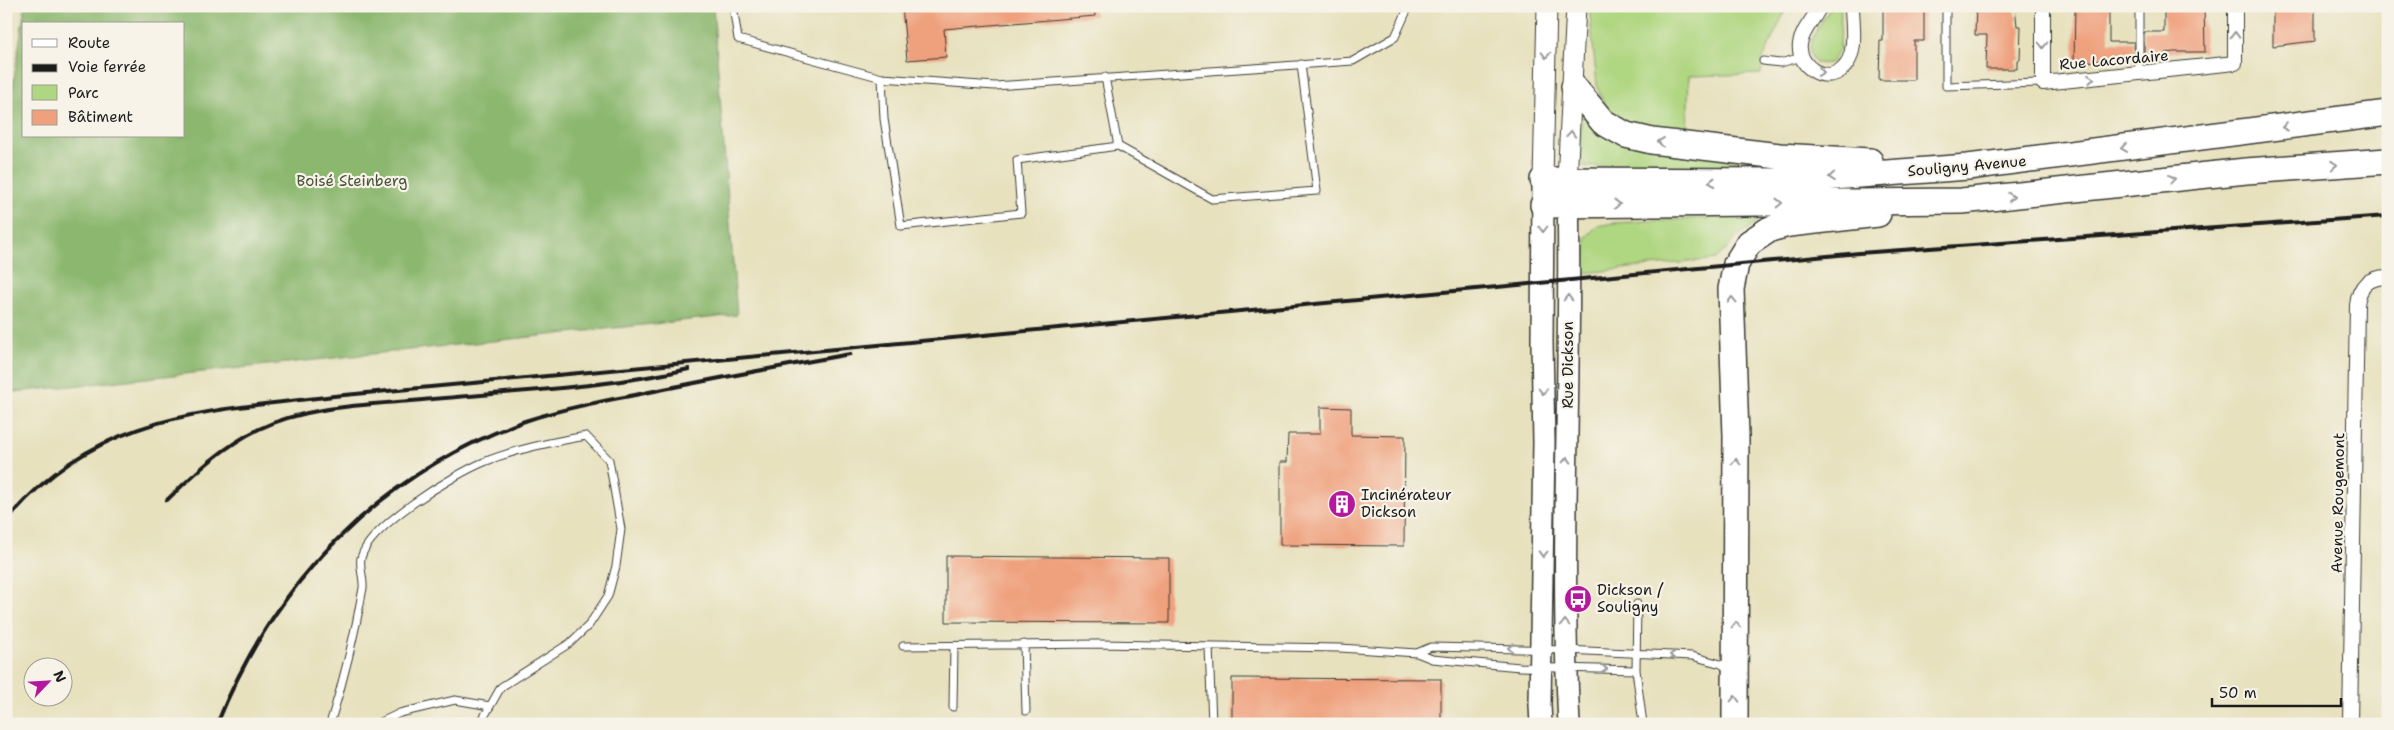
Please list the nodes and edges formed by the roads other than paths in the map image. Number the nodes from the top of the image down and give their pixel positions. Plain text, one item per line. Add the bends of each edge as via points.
1 (733, 6) edge
2 (1409, 6) edge
3 (1547, 6) edge
4 (1576, 6) edge
5 (1820, 6) edge
6 (1852, 6) edge
7 (1946, 6) edge
8 (2043, 6) edge
9 (2139, 6) edge
10 (2235, 6) edge
11 (1802, 57) junction
12 (1763, 61) dead end
13 (1301, 64) junction
14 (2139, 75) junction
15 (1105, 77) junction
16 (882, 78) junction
17 (2042, 83) junction
18 (1574, 87) junction
19 (2388, 113) edge
20 (1118, 146) junction
21 (2388, 161) edge
22 (1968, 167) junction
23 (1560, 188) junction
24 (1962, 201) junction
25 (1543, 205) joint
26 (2388, 277) edge
27 (1637, 604) dead end
28 (1024, 644) junction
29 (903, 646) dead end
30 (954, 646) junction
31 (1209, 646) junction
32 (1417, 653) junction
33 (1636, 653) junction
34 (1541, 658) junction
35 (1566, 659) junction
36 (1636, 670) junction
37 (1736, 673) junction
38 (490, 706) junction
39 (953, 707) dead end
40 (1026, 711) dead end
41 (330, 724) edge
42 (378, 724) edge
43 (480, 724) edge
44 (1212, 724) edge
45 (1541, 724) edge
46 (1569, 724) edge
47 (1643, 724) edge
48 (1735, 724) edge
49 (2350, 724) edge

1 - 16 lane via 738,39
2 - 13 lane via 1395,37 1353,61
3 -> 23 main road, Rue Dickson
4 - 18 main road, Rue Dickson
5 - 11 street via 1800,43
11 -> 6 street via 1810,70 1819,73 1828,74 1845,67 1853,47
7 - 17 lane via 1946,86
8 -> 17 street, Rue Lacordaire
9 - 14 lane
14 -> 10 street, Rue Lacordaire via 2235,63
11 - 12 lane via 1780,63
13 - 15 lane
13 - 20 lane via 1317,191 1212,198
17 -> 14 street, Rue Lacordaire
15 - 16 lane via 995,86
15 - 20 lane
16 - 20 lane via 884,119 901,226 1021,213 1017,160
22 -> 18 highway via 1779,156 1652,141 1609,127
23 -> 18 main road, Rue Dickson
19 -> 22 highway, Souligny Avenue
24 -> 21 highway, Souligny Avenue via 2246,171
22 -> 23 highway, Souligny Avenue via 1778,181
23 -> 24 highway, Souligny Avenue
23 - 25 highway, Souligny Avenue
35 -> 23 main road, Rue Dickson
37 -> 24 highway via 1736,436 1731,289 1736,264 1749,242 1780,226
25 -> 34 main road, Rue Dickson
26 - 49 street, Avenue Rougemont via 2372,279 2358,293
27 - 33 lane
28 - 30 lane
28 - 31 lane
28 - 40 lane
29 - 30 lane
30 - 39 lane
31 - 32 lane
31 - 44 lane
32 - 34 lane via 1432,659
34 -> 32 lane via 1431,647
33 - 35 lane
33 - 36 lane
37 -> 33 lane via 1706,659
34 - 35 lane
34 - 35 lane
34 - 45 main road, Rue Dickson
35 -> 36 lane
35 - 46 main road, Rue Dickson
36 - 47 lane
48 -> 37 highway
38 - 41 lane via 501,686 570,643 589,625 608,596 621,529 609,460 586,436 544,443 484,462 403,509 369,543 360,559 364,579 358,618
38 - 42 lane via 456,700 400,713
38 - 43 lane

